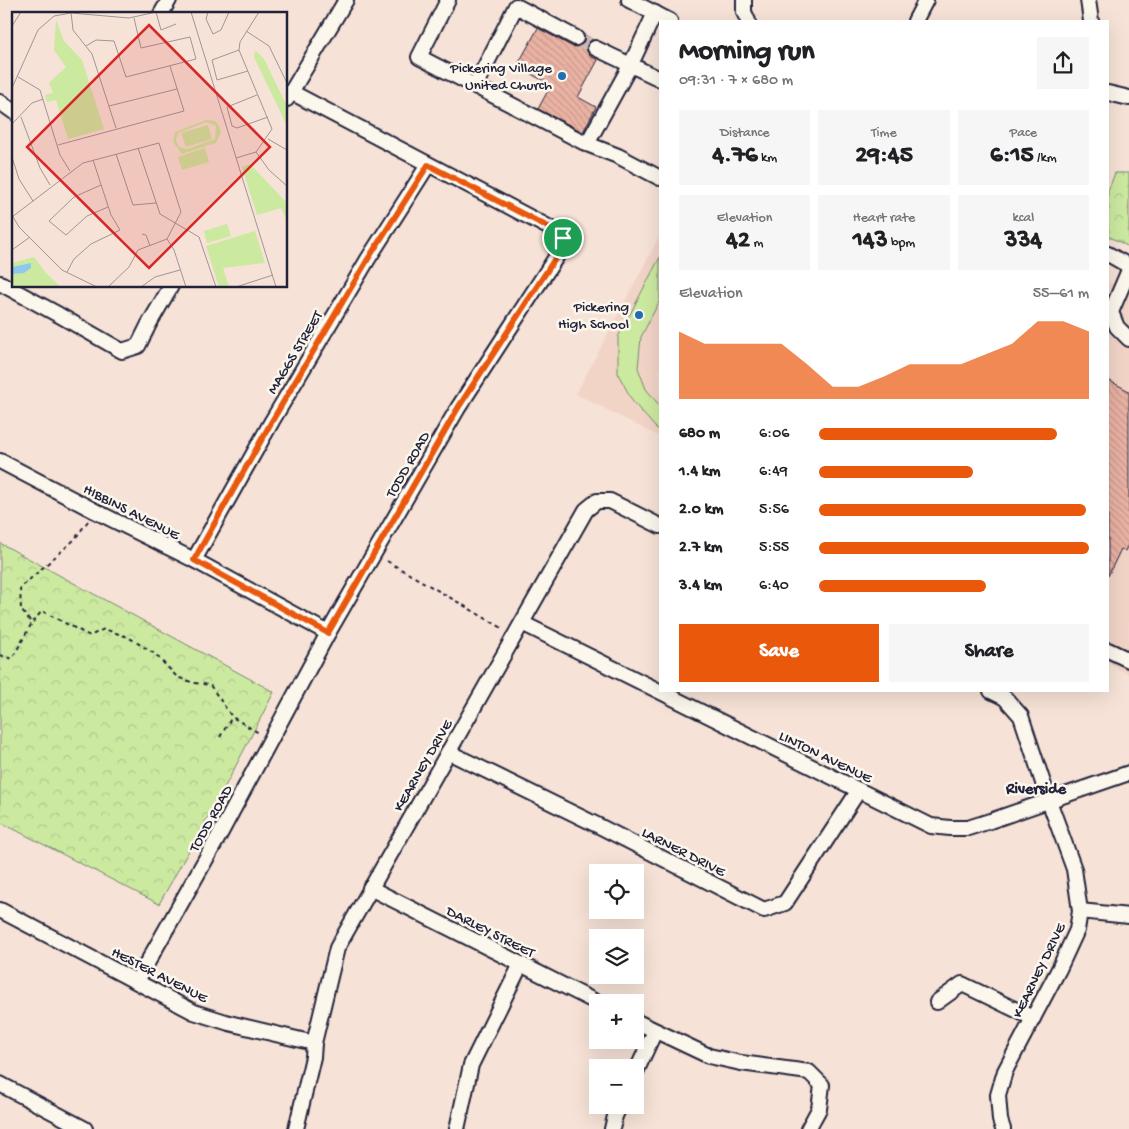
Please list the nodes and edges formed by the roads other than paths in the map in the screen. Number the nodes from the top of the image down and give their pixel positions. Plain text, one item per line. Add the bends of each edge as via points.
1 (169, 0) edge
2 (346, 0) edge
3 (448, 0) edge
4 (629, 0) edge
5 (744, 0) edge
6 (926, 0) edge
7 (1088, 0) edge
8 (513, 2) edge
9 (162, 12) edge
10 (655, 14) junction
11 (668, 20) edge
12 (748, 20) edge
13 (916, 20) edge
14 (1091, 20) edge
15 (576, 38) tunnel mouth
16 (595, 48) tunnel mouth
17 (631, 64) junction
18 (659, 78) edge
19 (475, 86) junction
20 (1109, 93) edge
21 (288, 96) edge
22 (1129, 98) edge
23 (0, 102) edge
24 (12, 111) edge
25 (587, 144) junction
26 (428, 165) junction
27 (659, 177) edge
28 (1109, 255) edge
29 (1129, 266) edge
30 (1129, 270) edge
31 (0, 284) edge
32 (170, 288) edge
33 (1129, 339) edge
34 (0, 461) edge
35 (659, 526) edge
36 (194, 560) junction
37 (519, 629) junction
38 (328, 633) junction
39 (1109, 650) edge
40 (1129, 660) edge
41 (993, 692) edge
42 (448, 752) junction
43 (1129, 773) edge
44 (859, 790) junction
45 (1049, 802) junction
46 (370, 888) junction
47 (0, 910) edge
48 (1080, 911) junction
49 (1129, 916) edge
50 (521, 964) junction
51 (137, 982) junction
52 (589, 998) edge
53 (937, 1002) dead end
54 (1033, 1018) junction
55 (644, 1026) edge
56 (655, 1031) junction
57 (314, 1043) junction
58 (642, 1059) edge
59 (0, 1084) edge
60 (616, 1114) edge
61 (85, 1129) edge
62 (296, 1129) edge
63 (457, 1129) edge
64 (612, 1129) edge
65 (808, 1129) edge
66 (1003, 1129) edge

1 - 9 street
2 - 21 street
3 - 19 street via 419,57
4 - 10 street
5 - 12 street
6 - 13 street
7 - 14 street
8 - 15 street
8 - 19 street
10 - 11 street
10 - 17 street
16 - 17 street
17 - 18 street
17 - 25 street
19 - 25 street
20 - 22 street
21 - 26 street, TODD ROAD
23 - 24 street
25 - 27 street
26 - 36 street, MAGGS STREET via 272,421
26 - 38 street, TODD ROAD via 552,229 563,238 560,251 458,408
28 - 29 street
30 - 33 street via 1112,312 1118,327
31 - 32 street via 122,351 138,346
34 - 36 street, HIBBINS AVENUE
35 - 37 street, KEARNEY DRIVE via 610,501 597,501 586,510
36 - 38 street, HIBBINS AVENUE
37 - 42 street, KEARNEY DRIVE
37 - 44 street, LINTON AVENUE
38 - 51 street, TODD ROAD
39 - 40 street
41 - 45 street, KEARNEY DRIVE via 1005,698 1021,716
42 - 44 street, LARNER DRIVE via 764,910 785,903
42 - 46 street, KEARNEY DRIVE
43 - 45 street, LINTON AVENUE
44 - 45 street, LINTON AVENUE via 931,826 950,828 968,828
45 - 48 street, KEARNEY DRIVE via 1074,869
46 - 50 street, DARLEY STREET
46 - 57 street, KEARNEY DRIVE via 337,948
47 - 51 street, HESTER AVENUE
48 - 49 street
48 - 54 street, KEARNEY DRIVE via 1077,930
50 - 52 street, DARLEY STREET
50 - 63 street via 471,1065
51 - 57 street, HESTER AVENUE via 194,1012
53 - 54 street via 962,984
54 - 66 street, KEARNEY DRIVE via 1005,1071 998,1096
55 - 56 street
56 - 58 street
56 - 65 street via 709,1056 809,1072 822,1085 819,1109
57 - 62 street, KEARNEY DRIVE
59 - 61 street
60 - 64 street

